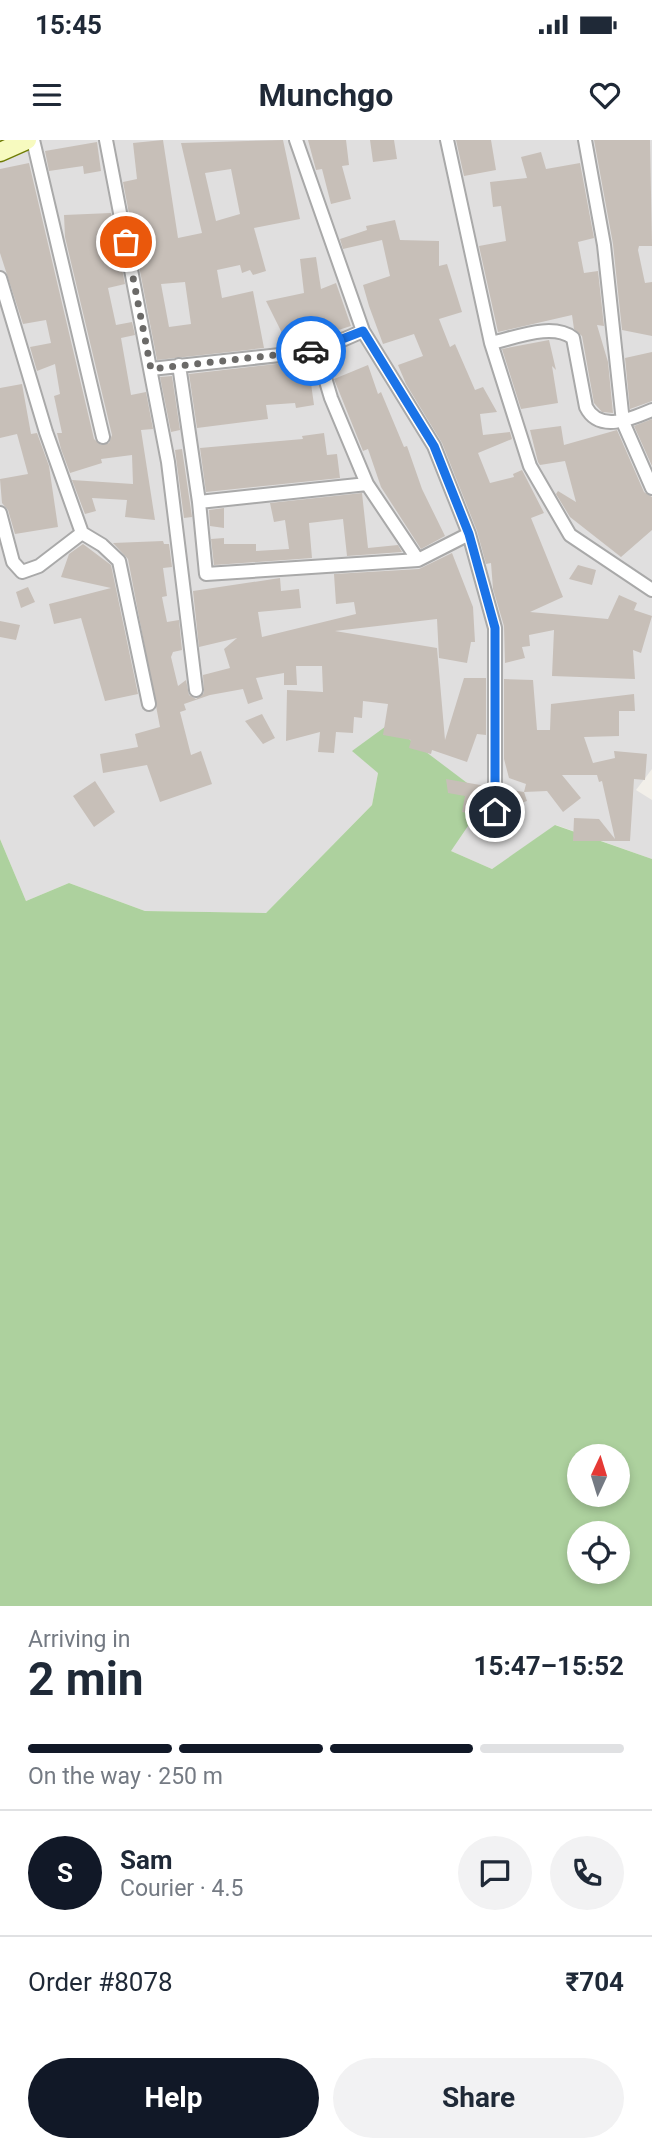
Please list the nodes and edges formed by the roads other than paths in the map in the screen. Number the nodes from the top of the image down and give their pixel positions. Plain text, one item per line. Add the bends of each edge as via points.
1 (27, 140) edge
2 (33, 140) edge
3 (106, 140) edge
4 (296, 140) edge
5 (447, 140) edge
6 (585, 140) edge
7 (0, 152) edge
8 (0, 278) edge
9 (363, 331) junction
10 (491, 343) junction
11 (317, 351) junction
12 (179, 365) junction
13 (151, 369) junction
14 (652, 410) edge
15 (624, 422) junction
16 (103, 437) dead end
17 (367, 484) junction
18 (652, 488) edge
19 (199, 502) junction
20 (0, 513) edge
21 (82, 533) junction
22 (469, 534) junction
23 (418, 560) junction
24 (652, 590) edge
25 (196, 690) dead end
26 (149, 705) dead end
27 (495, 812) dead end

1 - 7 main road
2 - 16 street
3 - 13 street
4 - 9 street
5 - 10 street
6 - 15 street via 604,246
8 - 21 street
9 - 11 street
9 - 22 street via 434,446
10 - 15 street via 564,331 573,338 591,416
10 - 24 street via 530,466 570,535
11 - 12 street
11 - 17 street
12 - 13 street
12 - 19 street
13 - 25 street via 168,462
14 - 15 street
15 - 18 street
17 - 19 street
17 - 23 street
19 - 23 street via 206,574
20 - 21 street via 13,562 22,572 39,566
21 - 26 street via 119,561
22 - 23 street
22 - 27 street via 495,628

